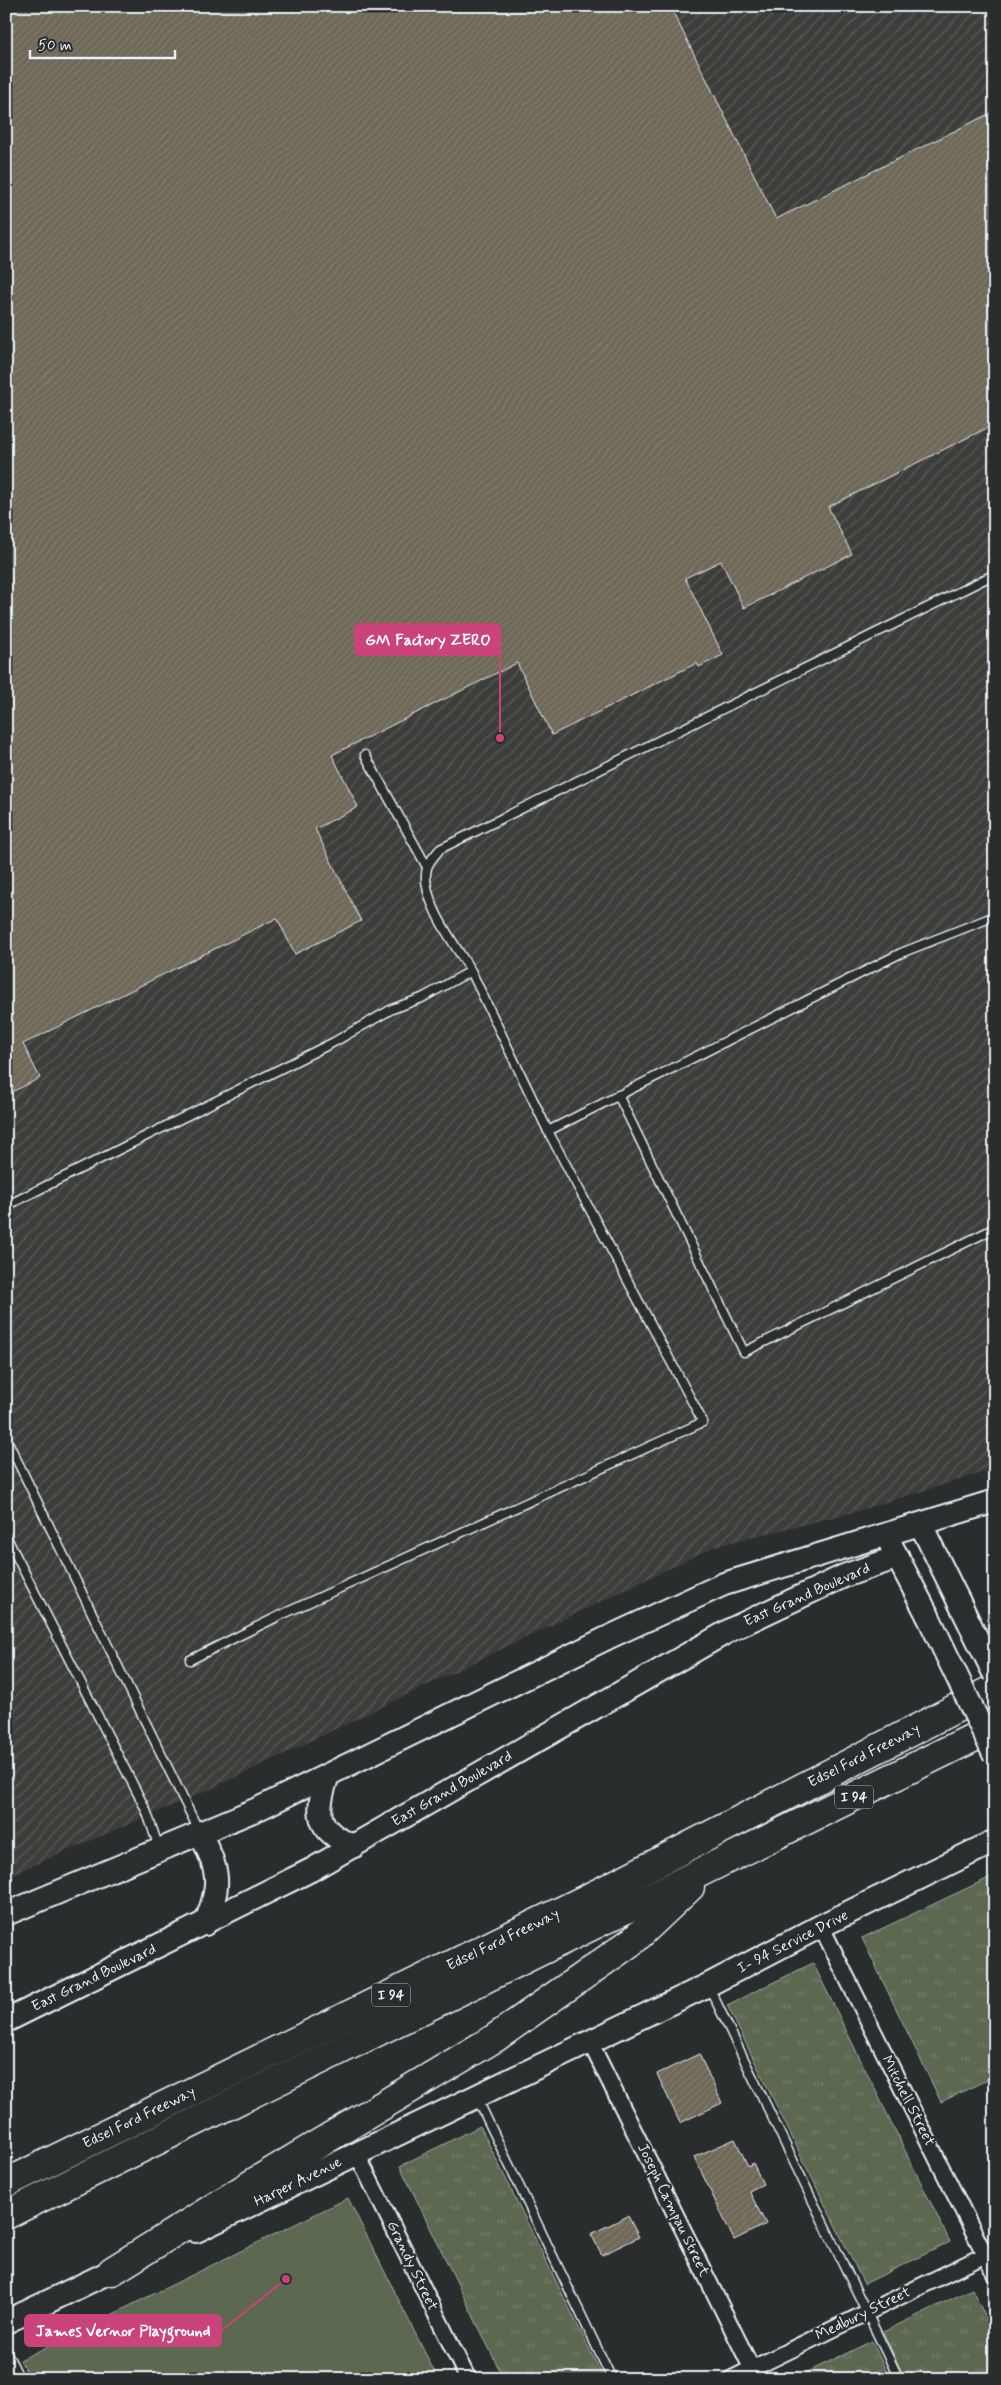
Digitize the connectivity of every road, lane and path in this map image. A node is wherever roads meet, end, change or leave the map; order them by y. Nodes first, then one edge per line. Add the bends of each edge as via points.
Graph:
1 (995, 574) edge
2 (365, 755) dead end
3 (427, 867) junction
4 (995, 916) edge
5 (471, 971) junction
6 (618, 1094) junction
7 (548, 1131) junction
8 (6, 1206) edge
9 (995, 1228) edge
10 (6, 1438) edge
11 (995, 1501) edge
12 (921, 1525) junction
13 (885, 1535) junction
14 (6, 1536) edge
15 (898, 1557) junction
16 (190, 1660) dead end
17 (995, 1669) edge
18 (995, 1675) edge
19 (995, 1688) edge
20 (920, 1727) junction
21 (995, 1727) edge
22 (995, 1756) edge
23 (328, 1775) junction
24 (200, 1833) junction
25 (995, 1841) edge
26 (354, 1846) junction
27 (159, 1850) junction
28 (713, 1866) junction
29 (6, 1914) edge
30 (205, 1924) junction
31 (821, 1926) junction
32 (708, 1985) junction
33 (6, 2021) edge
34 (590, 2042) junction
35 (477, 2096) junction
36 (357, 2154) junction
37 (6, 2184) edge
38 (6, 2215) edge
39 (990, 2252) edge
40 (112, 2271) junction
41 (995, 2275) edge
42 (867, 2312) junction
43 (6, 2322) edge
44 (6, 2351) edge
45 (754, 2374) edge
46 (20, 2379) edge
47 (468, 2379) edge
48 (612, 2379) edge
49 (731, 2379) edge
50 (899, 2379) edge

1 - 3 lane via 440,849
2 - 3 lane
3 - 5 lane via 428,895
4 - 6 lane via 901,953
5 - 7 lane
5 - 8 lane
6 - 7 lane
6 - 9 lane via 744,1352
7 - 16 lane via 703,1422 282,1614
10 - 24 lane
11 - 12 main road
12 - 13 main road, East Grand Boulevard
12 - 18 main road, bridge
13 - 15 main road
13 - 23 main road, East Grand Boulevard via 756,1573 700,1594
14 - 27 lane via 146,1810
15 - 22 main road, bridge
15 - 26 main road, East Grand Boulevard via 837,1580 732,1629
17 - 20 highway
19 - 20 highway, Edsel Ford Freeway / I 94
20 - 37 highway, Edsel Ford Freeway / I 94 via 604,1890
21 - 28 highway, Edsel Ford Freeway / I 94
23 - 24 main road, East Grand Boulevard
23 - 26 main road via 320,1807 324,1827 339,1840
24 - 27 main road, East Grand Boulevard
24 - 30 main road via 217,1874 214,1902
25 - 31 main road, I- 94 Service Drive
26 - 30 main road, East Grand Boulevard
27 - 29 main road, East Grand Boulevard
28 - 38 highway, Edsel Ford Freeway / I 94
28 - 40 highway via 634,1940 495,2038
30 - 33 main road, East Grand Boulevard
31 - 32 main road, I- 94 Service Drive
31 - 39 street, Mitchell Street
32 - 34 main road, I- 94 Service Drive
32 - 42 lane
34 - 35 main road, Harper Avenue
34 - 45 street, Joseph Campau Street
35 - 36 main road, Harper Avenue
35 - 48 lane
36 - 40 main road, Harper Avenue
36 - 47 street, Grandy Street
39 - 41 street, Mitchell Street
39 - 42 street, Medbury Street
40 - 43 main road, Harper Avenue
42 - 45 street, Medbury Street
42 - 50 lane
44 - 46 lane
45 - 49 street, Medbury Street

